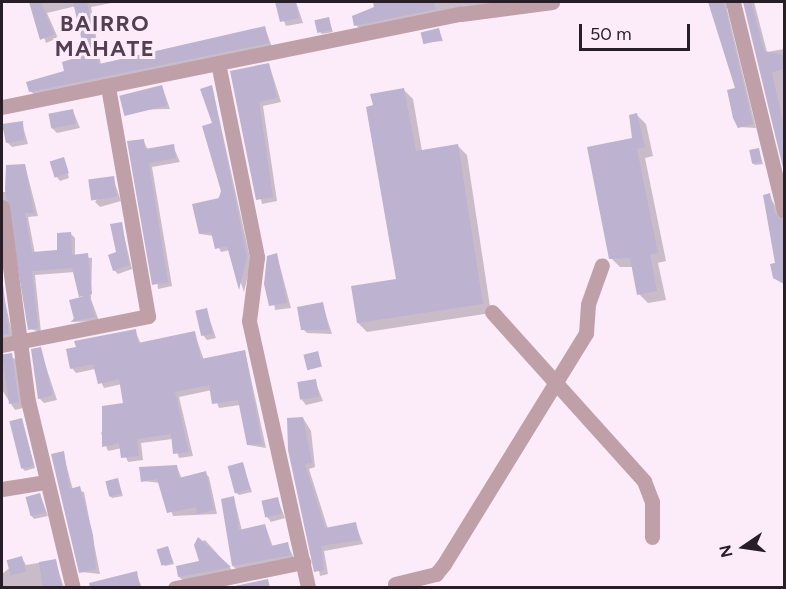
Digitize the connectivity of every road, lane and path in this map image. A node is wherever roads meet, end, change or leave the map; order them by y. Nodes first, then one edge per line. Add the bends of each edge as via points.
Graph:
1 (552, 2) edge
2 (733, 2) edge
3 (218, 63) junction
4 (108, 86) junction
5 (2, 107) edge
6 (2, 207) edge
7 (784, 211) edge
8 (602, 265) dead end
9 (492, 312) dead end
10 (9, 344) edge
11 (557, 385) junction
12 (46, 482) junction
13 (2, 489) edge
14 (652, 537) dead end
15 (303, 562) junction
16 (395, 584) dead end
17 (73, 588) edge
18 (175, 588) edge
19 (308, 588) edge

1 - 3 street
2 - 7 street
3 - 4 street
3 - 15 street via 257,257 249,321
4 - 5 street
4 - 10 street via 148,316
6 - 10 street
8 - 11 street via 588,304 586,333
9 - 11 street
10 - 12 street
11 - 14 street via 644,481 652,502
11 - 16 street via 436,574
12 - 13 street
12 - 17 street
15 - 18 street
15 - 19 street

